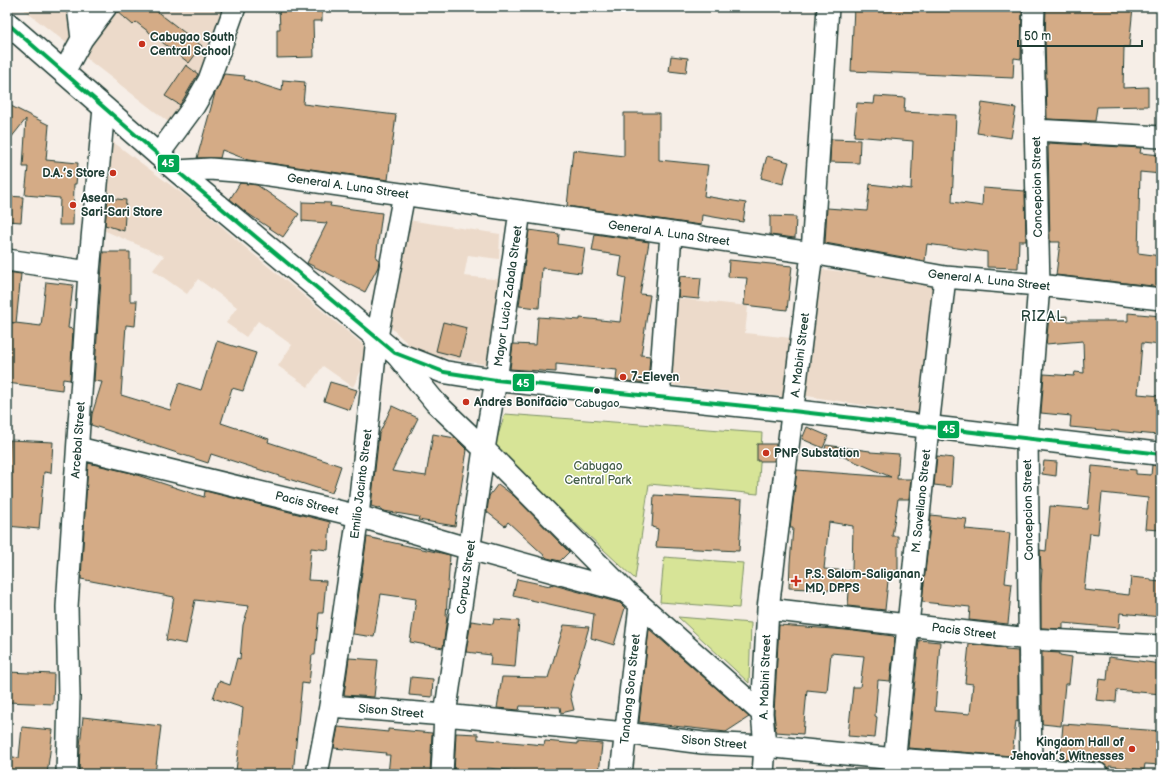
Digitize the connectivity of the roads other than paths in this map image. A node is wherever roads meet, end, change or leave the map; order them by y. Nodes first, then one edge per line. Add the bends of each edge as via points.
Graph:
1 (78, 7) edge
2 (106, 7) edge
3 (235, 7) edge
4 (828, 7) edge
5 (1034, 7) edge
6 (9, 30) edge
7 (82, 39) junction
8 (64, 72) junction
9 (104, 108) junction
10 (1036, 130) junction
11 (1161, 137) edge
12 (158, 155) junction
13 (177, 171) junction
14 (404, 194) junction
15 (520, 211) junction
16 (672, 234) junction
17 (812, 253) junction
18 (7, 260) edge
19 (89, 272) junction
20 (946, 277) junction
21 (1039, 285) junction
22 (1161, 299) edge
23 (377, 337) junction
24 (395, 353) junction
25 (496, 380) junction
26 (659, 398) junction
27 (793, 411) junction
28 (928, 427) junction
29 (1027, 437) junction
30 (78, 448) junction
31 (484, 449) junction
32 (1161, 454) edge
33 (358, 516) junction
34 (470, 549) junction
35 (633, 598) junction
36 (768, 609) junction
37 (909, 624) junction
38 (1030, 639) junction
39 (1161, 646) edge
40 (330, 706) junction
41 (762, 713) junction
42 (445, 715) junction
43 (625, 733) junction
44 (764, 746) junction
45 (894, 767) edge
46 (1031, 772) edge
47 (67, 774) edge
48 (317, 774) edge
49 (442, 774) edge
50 (621, 774) edge
51 (763, 774) edge
52 (1098, 774) edge

1 - 7 street
2 - 7 street
3 - 12 street via 209,80 194,106
4 - 17 street, A. Mabini Street
5 - 10 street, Concepcion Street
6 - 8 highway
7 - 8 street
8 - 9 highway
9 - 12 highway
9 - 19 street, Arcebal Street
10 - 11 street
10 - 21 street, Concepcion Street
12 - 13 highway
13 - 14 street, General A. Luna Street via 210,169 248,172
13 - 23 highway
14 - 15 street, General A. Luna Street
14 - 23 street, Emilio Jacinto Street
15 - 16 street, General A. Luna Street
15 - 25 street, Mayor Lucio Zabala Street
16 - 17 street, General A. Luna Street
16 - 26 street
17 - 20 street, General A. Luna Street
17 - 27 street, A. Mabini Street
18 - 19 street
19 - 30 street, Arcebal Street
20 - 21 street, General A. Luna Street
20 - 28 street, M. Savellano Street
21 - 22 street, General A. Luna Street
21 - 29 street, Concepcion Street
23 - 24 highway
23 - 33 street, Emilio Jacinto Street
24 - 25 highway via 444,372
24 - 31 street via 435,402
25 - 26 highway
25 - 31 street, Corpuz Street
26 - 27 highway
27 - 28 highway
27 - 36 street, A. Mabini Street
28 - 29 highway
28 - 37 street, M. Savellano Street
29 - 32 highway
29 - 38 street, Concepcion Street
30 - 33 street, Pacis Street
30 - 47 street, Arcebal Street via 67,607
31 - 34 street, Corpuz Street
31 - 35 street
33 - 34 street, Pacis Street
33 - 40 street, Emilio Jacinto Street
34 - 35 street, Pacis Street
34 - 42 street, Corpuz Street
35 - 41 street
35 - 43 street, Tandang Sora Street
36 - 37 street, Pacis Street
36 - 41 street, A. Mabini Street
37 - 38 street, Pacis Street
37 - 45 street, M. Savellano Street
38 - 39 street, Pacis Street
38 - 46 street, Concepcion Street
40 - 42 street, Sison Street
40 - 48 street, Emilio Jacinto Street
41 - 44 street, A. Mabini Street
42 - 43 street, Sison Street
42 - 49 street, Corpuz Street
43 - 44 street, Sison Street via 703,743
43 - 50 street, Tandang Sora Street
44 - 45 street, Sison Street
44 - 51 street, A. Mabini Street
45 - 46 street, Sison Street
46 - 52 street, Sison Street

